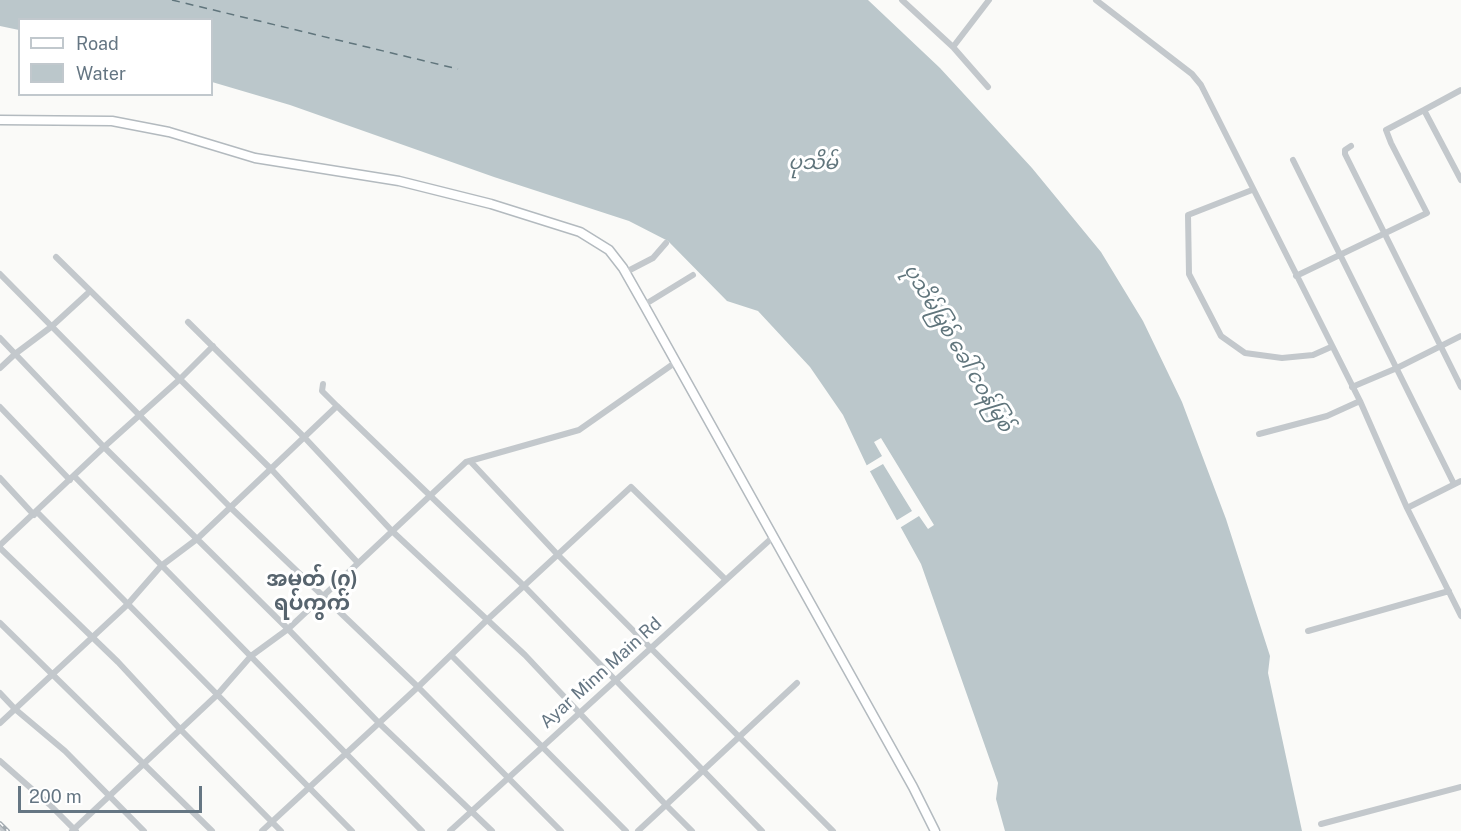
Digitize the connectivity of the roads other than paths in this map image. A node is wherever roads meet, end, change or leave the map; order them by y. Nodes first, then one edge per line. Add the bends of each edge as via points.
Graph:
1 (902, 0) edge
2 (989, 0) edge
3 (1096, 0) edge
4 (953, 47) junction
5 (988, 87) dead end
6 (1461, 90) edge
7 (1424, 110) junction
8 (0, 120) edge
9 (1351, 146) dead end
10 (1293, 160) dead end
11 (1461, 180) edge
12 (1252, 190) junction
13 (1384, 233) junction
14 (666, 243) dead end
15 (1340, 254) junction
16 (56, 257) dead end
17 (626, 272) junction
18 (0, 274) edge
19 (693, 275) dead end
20 (1296, 276) junction
21 (87, 294) dead end
22 (644, 305) junction
23 (188, 322) dead end
24 (51, 327) junction
25 (1461, 336) edge
26 (0, 338) edge
27 (213, 346) junction
28 (1440, 346) junction
29 (1331, 347) junction
30 (15, 354) junction
31 (676, 362) junction
32 (0, 368) edge
33 (1396, 368) junction
34 (180, 379) junction
35 (323, 384) dead end
36 (1352, 387) junction
37 (1461, 387) edge
38 (1360, 401) junction
39 (337, 406) junction
40 (0, 407) edge
41 (141, 415) junction
42 (1259, 434) dead end
43 (305, 438) junction
44 (105, 447) junction
45 (470, 461) junction
46 (272, 470) junction
47 (0, 478) edge
48 (72, 478) junction
49 (1458, 483) edge
50 (431, 495) junction
51 (231, 508) junction
52 (1407, 508) junction
53 (35, 513) junction
54 (392, 531) junction
55 (772, 537) junction
56 (197, 539) junction
57 (0, 547) edge
58 (557, 554) junction
59 (358, 563) junction
60 (161, 566) junction
61 (726, 580) junction
62 (524, 586) junction
63 (1449, 591) junction
64 (323, 596) junction
65 (127, 604) junction
66 (1461, 616) edge
67 (488, 620) junction
68 (0, 623) edge
69 (288, 629) junction
70 (1308, 631) dead end
71 (92, 637) junction
72 (651, 648) junction
73 (451, 655) junction
74 (251, 656) junction
75 (52, 674) junction
76 (616, 680) junction
77 (797, 683) dead end
78 (418, 687) junction
79 (0, 693) edge
80 (217, 695) junction
81 (15, 709) junction
82 (580, 712) junction
83 (0, 723) edge
84 (379, 723) junction
85 (180, 729) junction
86 (739, 736) junction
87 (543, 746) junction
88 (346, 754) junction
89 (0, 761) edge
90 (143, 764) junction
91 (702, 770) junction
92 (508, 777) junction
93 (1461, 787) edge
94 (308, 788) junction
95 (110, 796) junction
96 (666, 805) junction
97 (472, 811) junction
98 (272, 822) junction
99 (1322, 824) dead end
100 (0, 826) edge
101 (74, 830) edge
102 (5, 831) edge
103 (144, 831) edge
104 (212, 831) edge
105 (262, 831) edge
106 (281, 831) edge
107 (352, 831) edge
108 (422, 831) edge
109 (450, 831) edge
110 (492, 831) edge
111 (561, 831) edge
112 (626, 831) edge
113 (638, 831) edge
114 (692, 831) edge
115 (762, 831) edge
116 (833, 831) edge
117 (935, 831) edge

1 - 4 street
2 - 4 street
3 - 12 street via 1201,85
4 - 5 street
6 - 7 street
7 - 11 street
7 - 13 street via 1386,130 1427,213
8 - 17 street via 112,121 170,132 255,158 399,181 580,232 609,250
9 - 13 street via 1345,154
10 - 15 street
12 - 20 street
12 - 29 street via 1188,215 1189,274 1221,336 1245,353 1282,358 1313,355
13 - 15 street
13 - 28 street
14 - 17 street via 653,258
15 - 20 street
15 - 33 street
16 - 34 street
17 - 22 street
18 - 24 street
19 - 22 street
20 - 29 street
21 - 24 street
22 - 31 street
23 - 27 street
24 - 30 street
24 - 41 street
25 - 28 street
26 - 30 street
27 - 34 street
27 - 43 street
28 - 33 street
28 - 37 street
29 - 36 street
30 - 32 street
30 - 44 street
31 - 45 street via 579,430
31 - 55 street
33 - 36 street
33 - 49 street
34 - 41 street
34 - 46 street
35 - 39 street via 322,391
36 - 38 street
38 - 42 street via 1327,416
38 - 52 street
39 - 43 street
39 - 50 street
40 - 48 street
41 - 44 street
41 - 51 street
43 - 46 street
43 - 54 street
44 - 48 street
44 - 56 street
45 - 50 street
45 - 58 street
46 - 51 street
46 - 59 street
47 - 53 street
48 - 53 street
48 - 60 street
49 - 52 street
50 - 54 street
50 - 62 street
51 - 56 street
51 - 64 street
52 - 63 street
53 - 57 street
53 - 65 street
54 - 59 street
54 - 67 street
55 - 61 street, Ayar Minn Main Rd
55 - 117 street
56 - 60 street
56 - 69 street
57 - 71 street
58 - 61 street via 631,487
58 - 62 street
58 - 72 street
59 - 64 street
60 - 65 street
60 - 74 street
61 - 72 street, Ayar Minn Main Rd
62 - 67 street
62 - 76 street
63 - 66 street
63 - 70 street
64 - 69 street
64 - 78 street
65 - 71 street
65 - 80 street
67 - 73 street
67 - 82 street
68 - 75 street
69 - 74 street
69 - 84 street
71 - 75 street
71 - 85 street
72 - 76 street, Ayar Minn Main Rd
72 - 86 street
73 - 78 street
73 - 87 street
74 - 80 street
74 - 88 street
75 - 81 street
75 - 90 street
76 - 82 street, Ayar Minn Main Rd
76 - 91 street
77 - 86 street
78 - 84 street
78 - 92 street
79 - 81 street
80 - 85 street
80 - 94 street
81 - 83 street
81 - 95 street
82 - 87 street, Ayar Minn Main Rd
82 - 96 street
84 - 88 street
84 - 97 street
85 - 90 street
85 - 98 street
86 - 91 street
86 - 116 street
87 - 92 street, Ayar Minn Main Rd
87 - 112 street
88 - 94 street
88 - 108 street
89 - 101 street
90 - 95 street
90 - 104 street
91 - 96 street
91 - 115 street
92 - 97 street, Ayar Minn Main Rd
92 - 111 street
93 - 99 street
94 - 98 street
94 - 107 street
95 - 101 street
95 - 103 street
96 - 113 street
96 - 114 street
97 - 109 street, Ayar Minn Main Rd
97 - 110 street
98 - 105 street
98 - 106 street
100 - 102 street

